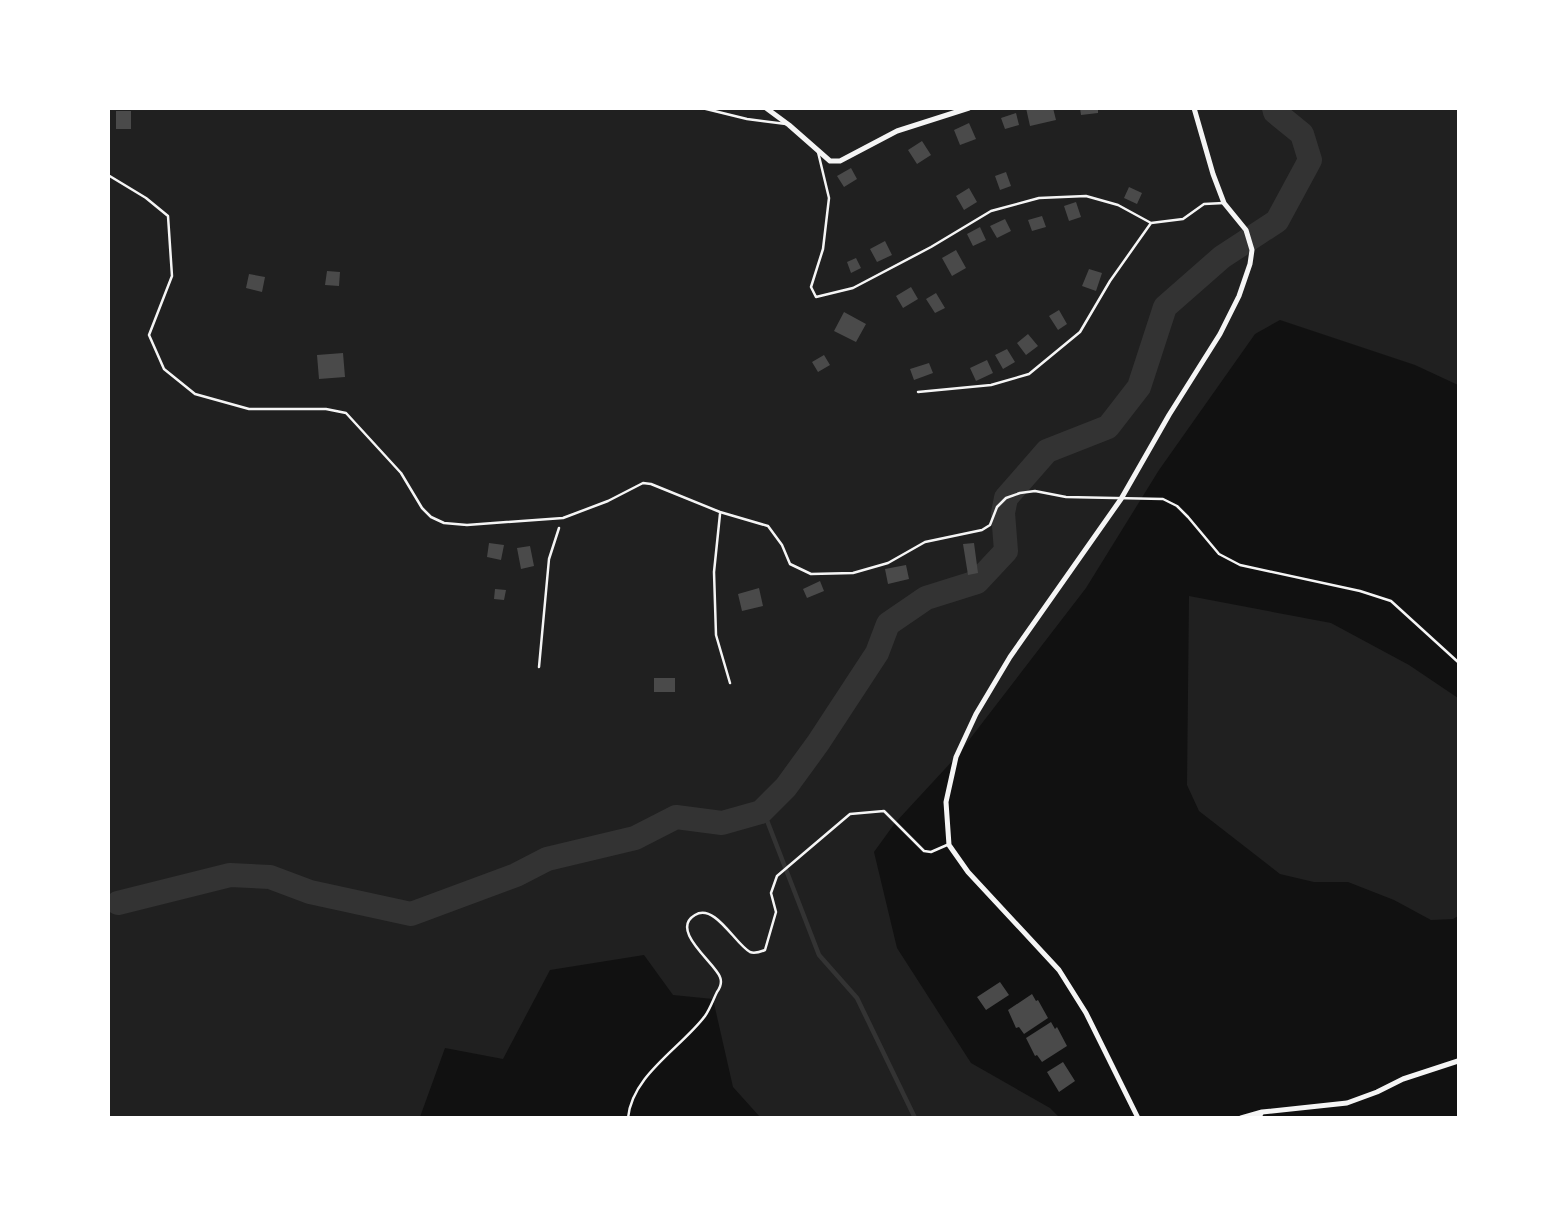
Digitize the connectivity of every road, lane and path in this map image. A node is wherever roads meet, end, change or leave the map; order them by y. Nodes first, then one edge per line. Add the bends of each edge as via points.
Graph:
1 (702, 108) edge
2 (766, 108) edge
3 (969, 108) edge
4 (1194, 108) edge
5 (789, 125) junction
6 (817, 149) junction
7 (108, 175) edge
8 (1224, 203) junction
9 (1152, 223) junction
10 (918, 392) dead end
11 (1121, 499) junction
12 (720, 512) junction
13 (563, 518) junction
14 (1458, 662) edge
15 (539, 667) dead end
16 (730, 683) dead end
17 (949, 845) junction
18 (1458, 1061) edge
19 (1260, 1115) edge
20 (628, 1118) edge
21 (1138, 1118) edge
22 (1241, 1118) edge

1 - 5 lane
2 - 5 street
3 - 6 street via 897,131 840,161 830,161
4 - 8 street
5 - 6 street
6 - 9 lane via 829,198 823,249 811,287 816,296 853,288 991,211 1038,198 1086,195
7 - 13 lane via 168,216 173,276 149,335 164,369 195,394 249,409 346,413 401,473 430,517 444,523
8 - 9 lane via 1204,204 1183,219
8 - 11 street via 1246,230 1252,250 1239,296
9 - 10 lane via 1080,332 1028,374 991,385
11 - 12 lane via 1020,493 1006,498 982,530 925,542 888,563 832,574 800,570 790,564 768,526
11 - 14 lane via 1163,499 1177,506 1219,555 1240,565 1391,601
11 - 17 street via 1010,657 976,714 957,757 946,802
12 - 13 lane via 643,483
12 - 16 lane via 714,572 716,635
13 - 15 path via 549,559
17 - 20 lane via 924,851 884,811 850,814 777,876 771,893 776,912 765,950 749,951 707,913 691,918 687,927 691,939 720,976 720,986 706,1015 644,1080
17 - 21 street via 968,872 1059,970 1086,1013
18 - 19 street via 1347,1103
19 - 22 street

